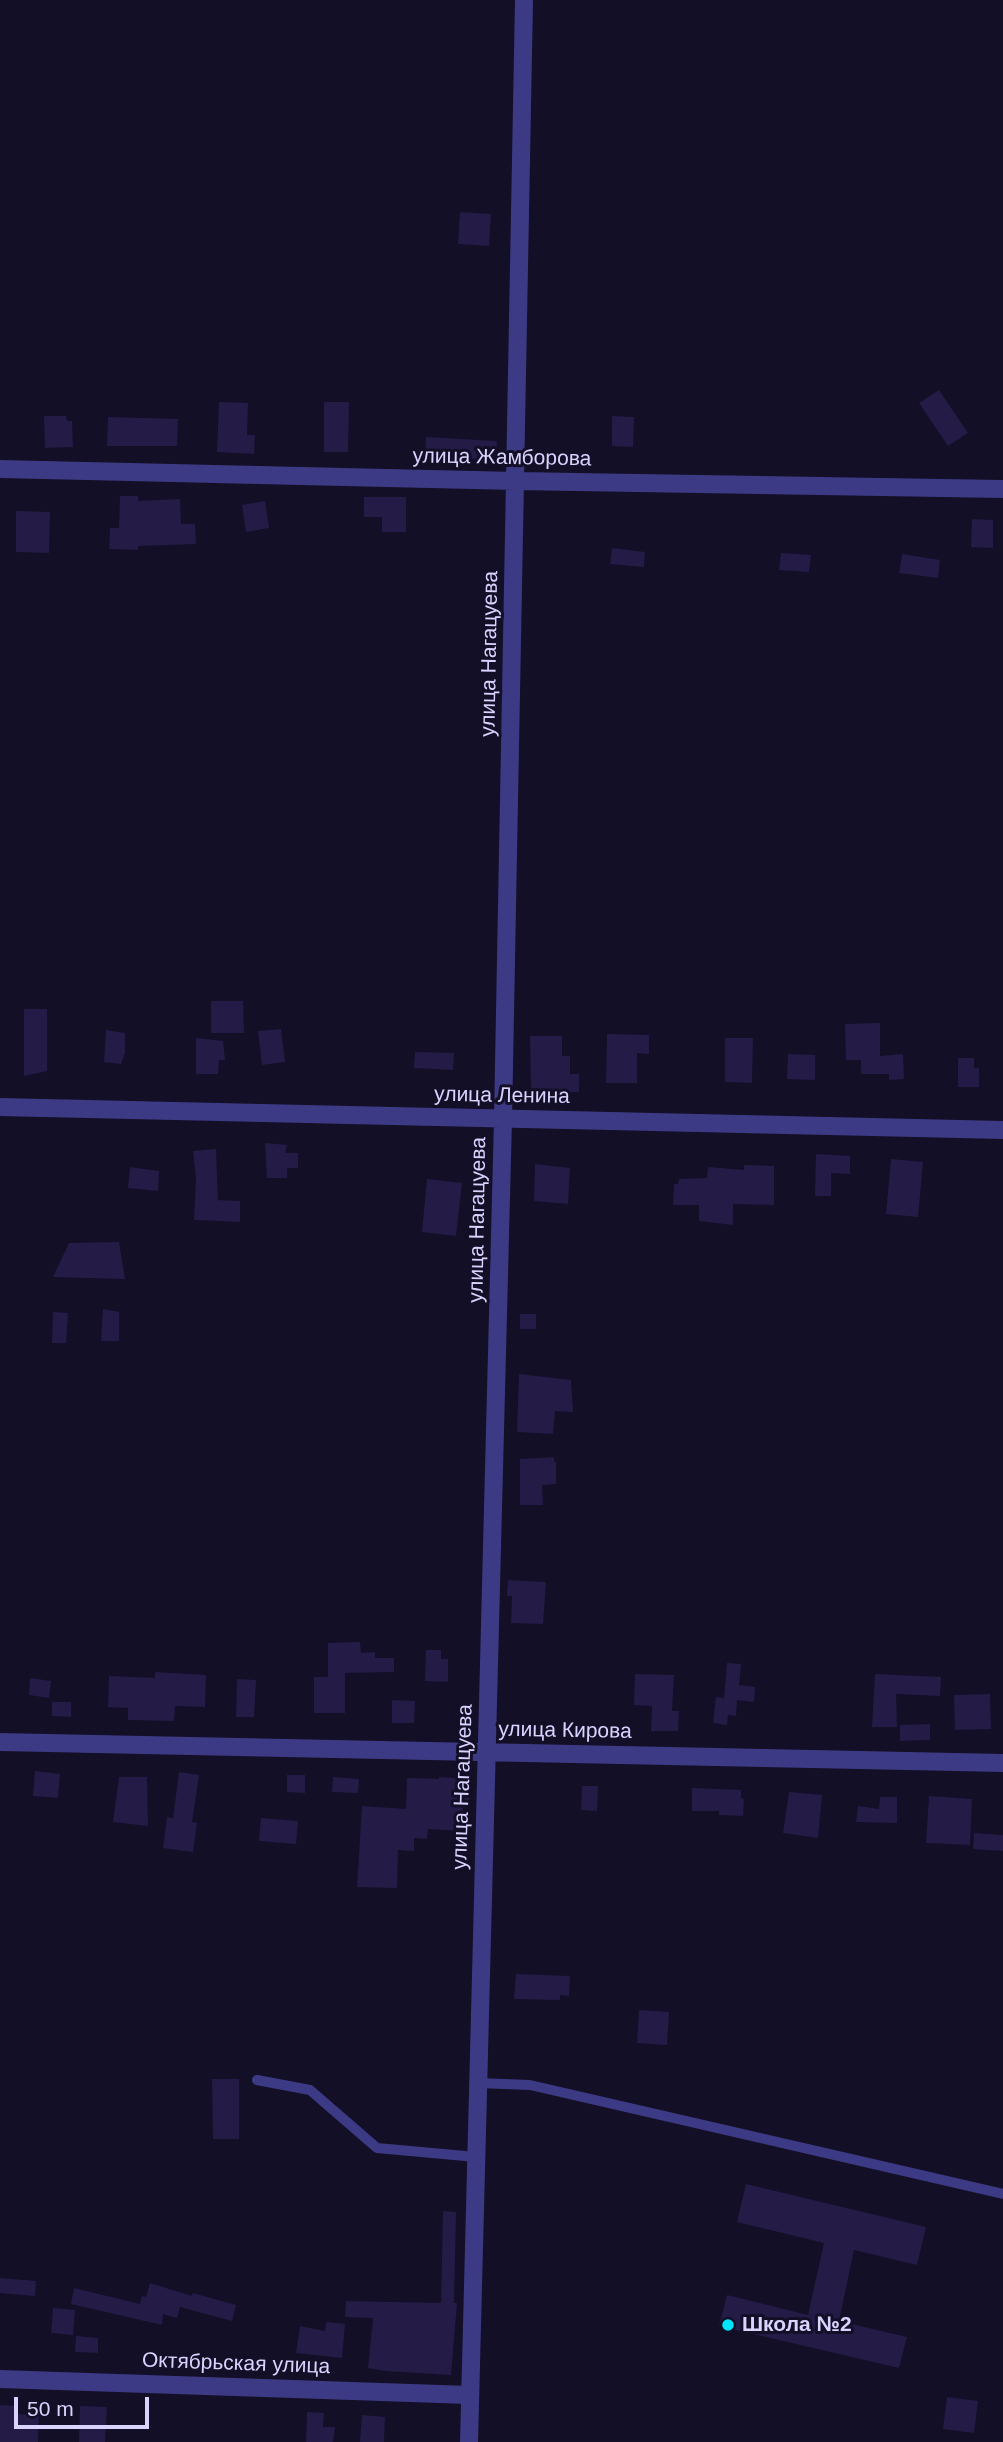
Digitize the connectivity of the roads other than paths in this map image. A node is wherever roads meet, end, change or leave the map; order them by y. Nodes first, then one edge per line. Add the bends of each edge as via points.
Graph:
1 (524, 0) edge
2 (0, 469) edge
3 (516, 481) junction
4 (1003, 489) edge
5 (0, 1107) edge
6 (503, 1119) junction
7 (1003, 1130) edge
8 (0, 1742) edge
9 (487, 1752) junction
10 (1003, 1763) edge
11 (257, 2080) dead end
12 (478, 2083) junction
13 (476, 2157) junction
14 (1003, 2194) edge
15 (0, 2379) edge
16 (469, 2395) junction
17 (469, 2442) edge

1 - 3 street, улица Нагацуева
2 - 3 street, улица Жамборова
3 - 4 street, улица Жамборова
3 - 6 street, улица Нагацуева
5 - 6 street, улица Ленина
6 - 7 street, улица Ленина
6 - 9 street, улица Нагацуева
8 - 9 street, улица Кирова
9 - 10 street, улица Кирова
9 - 12 street, улица Нагацуева
11 - 13 lane via 310,2090 377,2148
12 - 13 street, улица Нагацуева
12 - 14 lane via 530,2085
13 - 16 street, улица Нагацуева
15 - 16 street, Октябрьская улица
16 - 17 street, улица Нагацуева

